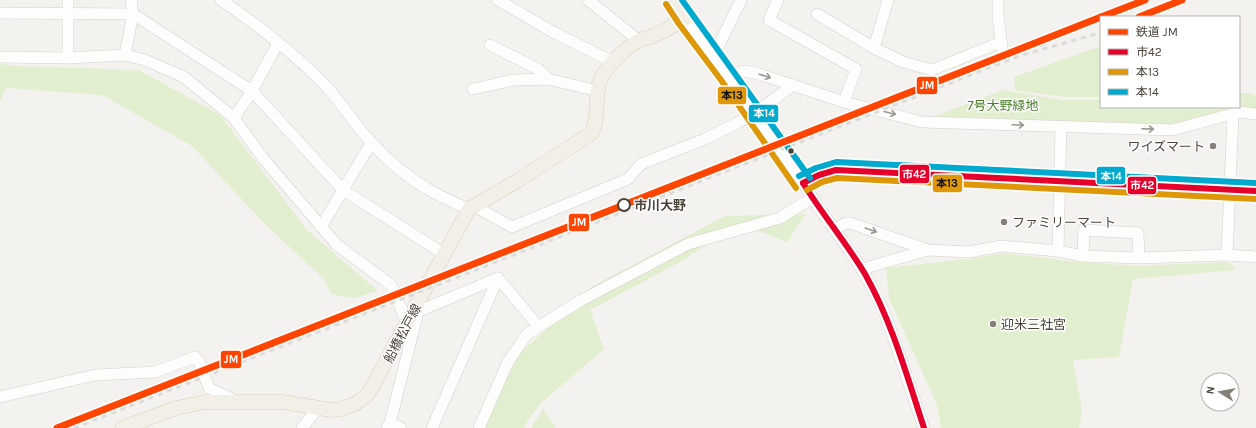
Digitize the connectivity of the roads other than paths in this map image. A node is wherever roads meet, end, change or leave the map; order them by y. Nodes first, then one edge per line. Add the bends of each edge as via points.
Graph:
1 (68, 0) edge
2 (131, 0) edge
3 (220, 0) edge
4 (498, 0) edge
5 (588, 0) edge
6 (673, 0) edge
7 (741, 0) edge
8 (778, 0) edge
9 (888, 0) edge
10 (998, 0) edge
11 (0, 13) edge
12 (68, 14) junction
13 (133, 14) junction
14 (817, 14) dead end
15 (685, 19) junction
16 (638, 40) junction
17 (278, 43) junction
18 (490, 45) dead end
19 (874, 48) junction
20 (125, 55) junction
21 (713, 56) junction
22 (0, 57) edge
23 (68, 58) junction
24 (613, 62) junction
25 (727, 75) junction
26 (548, 79) junction
27 (793, 85) junction
28 (473, 89) dead end
29 (252, 91) junction
30 (598, 91) junction
31 (844, 102) junction
32 (754, 114) junction
33 (1256, 114) edge
34 (1234, 115) junction
35 (234, 118) junction
36 (1061, 126) junction
37 (371, 143) junction
38 (1059, 181) junction
39 (803, 183) junction
40 (343, 190) junction
41 (1229, 190) junction
42 (1256, 191) edge
43 (812, 198) junction
44 (472, 208) junction
45 (321, 228) junction
46 (835, 229) junction
47 (928, 250) junction
48 (1058, 251) junction
49 (444, 254) junction
50 (1226, 255) junction
51 (1083, 256) junction
52 (1256, 256) edge
53 (1139, 258) junction
54 (862, 270) junction
55 (498, 278) junction
56 (412, 316) junction
57 (538, 326) junction
58 (0, 397) edge
59 (237, 401) junction
60 (318, 408) junction
61 (389, 426) edge
62 (122, 428) edge
63 (302, 428) edge
64 (401, 428) edge
65 (432, 428) edge
66 (479, 428) edge
67 (924, 428) edge

1 - 12 street
2 - 13 street
3 - 17 street
4 - 24 street via 553,32
5 - 16 street
6 - 15 main road
7 - 21 street
8 - 31 street via 769,20 856,69
9 - 19 street
10 - 19 street via 1001,45 932,70 903,62
11 - 12 street
12 - 13 street
12 - 23 street
13 - 20 street
13 - 29 street
14 - 19 street
15 - 16 main road via 656,35
15 - 21 street
16 - 24 main road
17 - 29 street
17 - 37 street via 319,79
18 - 26 street via 538,69
20 - 23 street
20 - 35 street via 184,77
21 - 25 street
22 - 23 street
24 - 30 main road via 603,76
25 -> 27 street via 745,71
25 - 32 street
26 - 28 street via 514,80
26 - 30 street
27 - 31 street
27 - 32 street
29 - 35 street
29 - 40 street
30 - 44 main road via 598,111 592,132
31 -> 36 street via 922,122
32 - 39 street
32 - 44 street via 705,139 641,164 628,180 512,227
33 - 34 street via 1240,112
36 -> 34 street via 1172,130
34 - 41 street
35 - 45 street via 262,157
36 - 38 street
37 - 40 street
37 - 44 street via 416,182 434,193
38 - 39 street via 836,170
38 - 41 street
38 - 48 street
39 - 43 street
40 - 45 street
40 - 49 street
41 - 42 street
41 - 50 street
43 - 46 street
43 - 57 street via 780,218 688,244
44 - 49 main road, 船橋松戸線
45 - 56 street via 337,245 391,285 403,312
46 -> 47 street via 850,223
46 - 54 street
47 - 48 street via 969,252 1001,246
47 - 54 street
48 - 51 street
49 - 56 main road, 船橋松戸線
50 - 52 street
50 - 53 street
51 - 53 street
51 - 53 street via 1084,230 1138,233
54 - 67 street via 884,312
55 - 56 street
55 - 57 street
55 - 65 street
56 - 60 main road, 船橋松戸線 via 367,395 355,404 341,409
56 - 61 street
57 - 66 street via 527,334 508,362
58 - 59 street, bridge via 95,375 155,372 195,357 209,388
59 - 60 main road, 船橋松戸線 via 283,402
59 - 62 main road, 船橋松戸線 via 205,402 176,408
60 - 63 street
61 - 64 street

